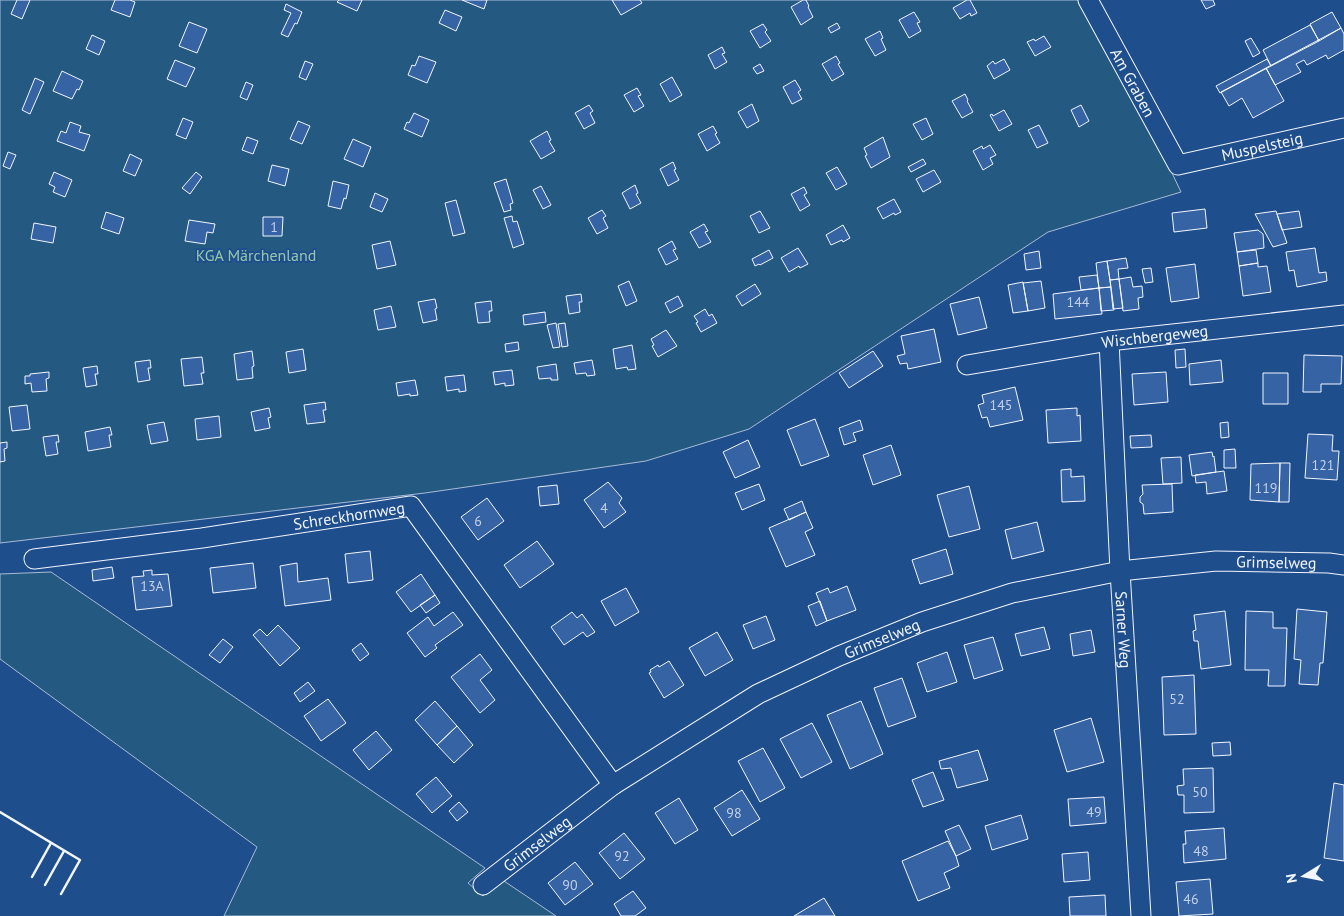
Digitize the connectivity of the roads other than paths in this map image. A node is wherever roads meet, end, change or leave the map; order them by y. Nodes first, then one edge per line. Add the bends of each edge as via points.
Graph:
1 (1088, 0) edge
2 (1344, 128) edge
3 (1178, 165) joint
4 (1344, 315) edge
5 (1109, 341) junction
6 (968, 365) dead end
7 (34, 559) dead end
8 (1344, 564) edge
9 (1120, 572) junction
10 (613, 785) junction
11 (483, 885) dead end
12 (1141, 916) edge

1 - 3 street, Am Graben
2 - 3 street, Muspelsteig
4 - 5 street, Wischbergeweg
5 - 6 street, Wischbergeweg
5 - 9 street, Sarner Weg
7 - 10 street, Schreckhornweg via 202,538 411,506
8 - 9 street, Grimselweg via 1216,561
9 - 10 street, Grimselweg via 1012,593 922,622 839,656 758,694
9 - 12 street, Sarner Weg
10 - 11 street, Grimselweg

